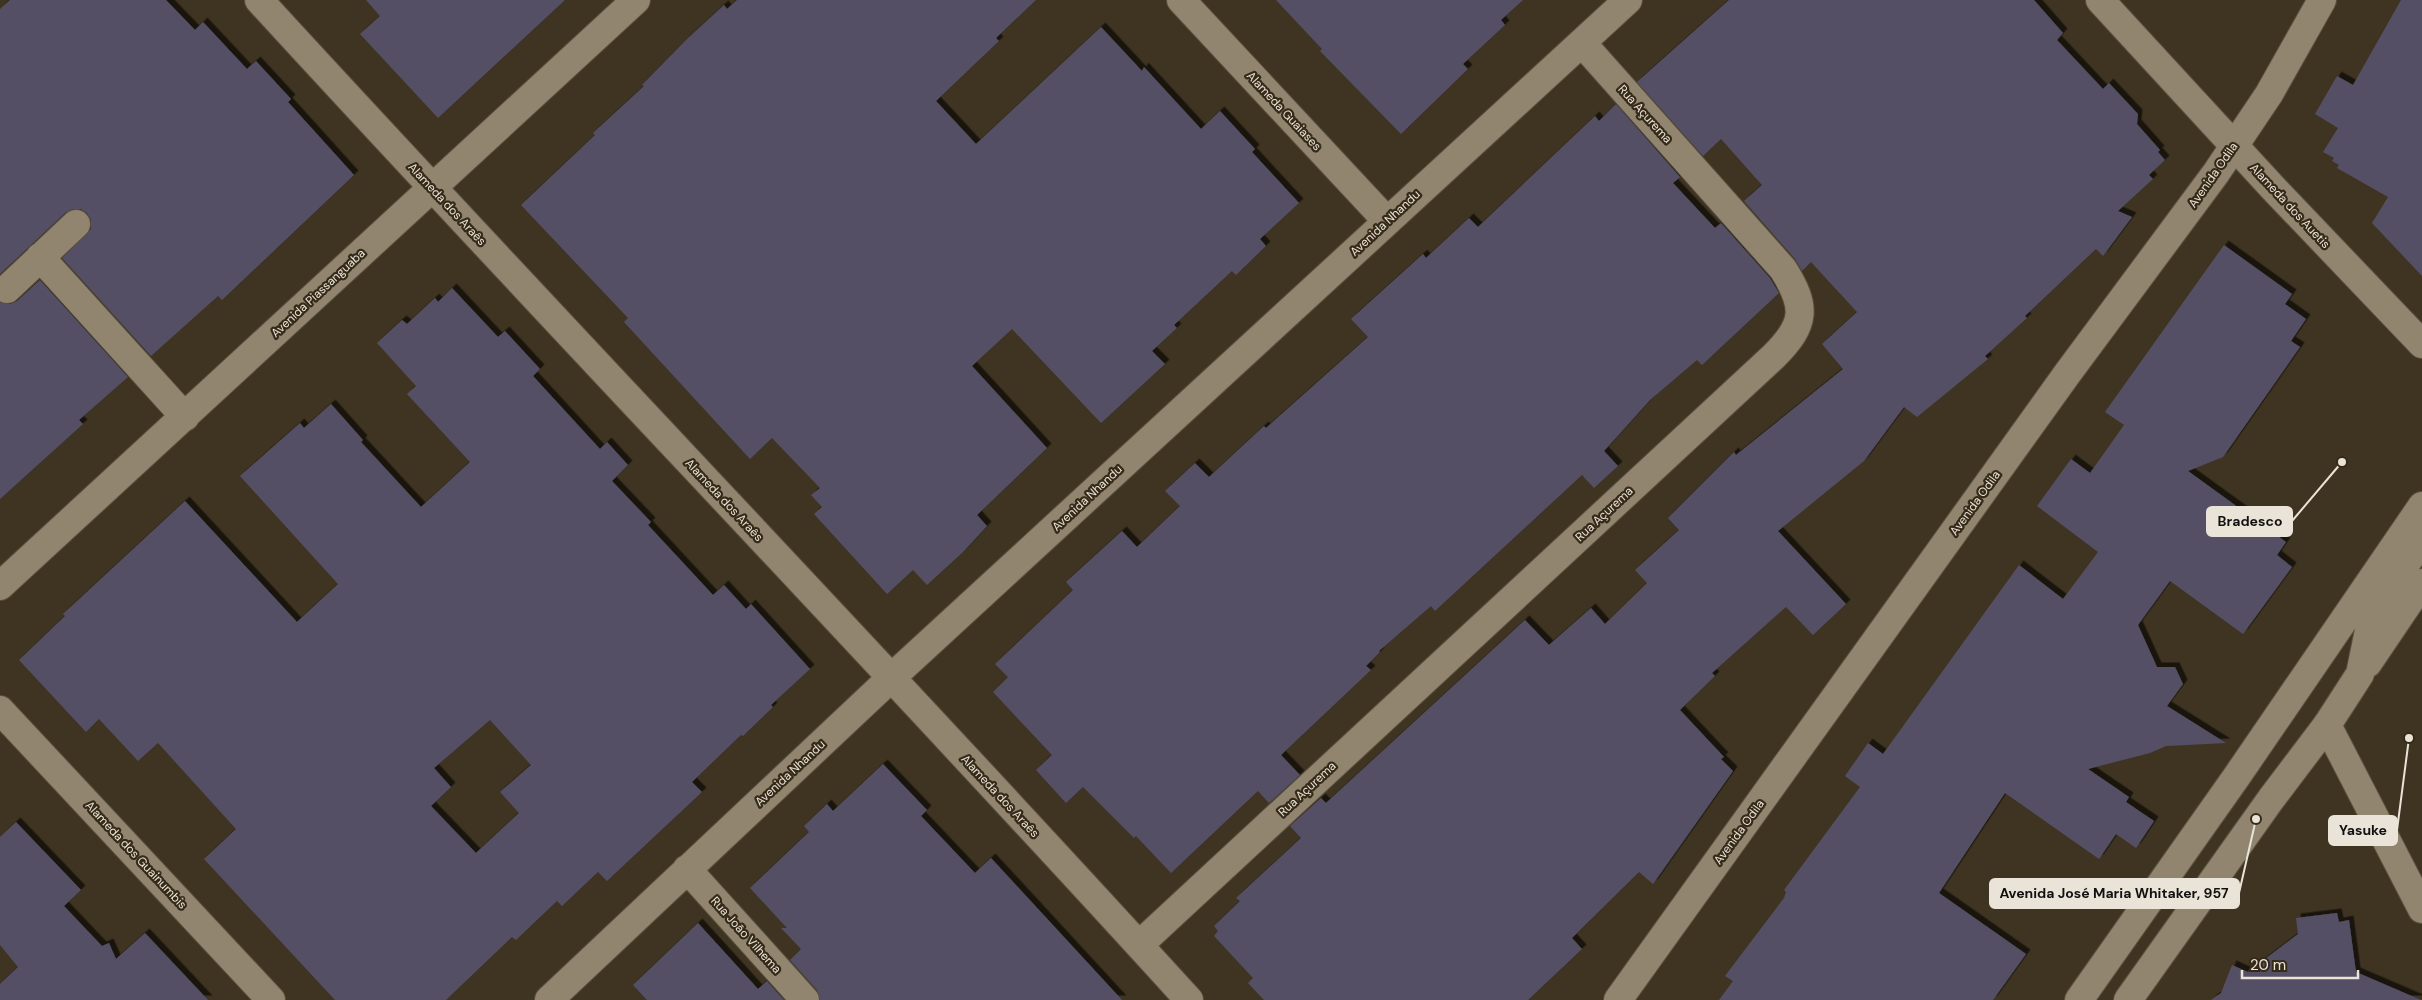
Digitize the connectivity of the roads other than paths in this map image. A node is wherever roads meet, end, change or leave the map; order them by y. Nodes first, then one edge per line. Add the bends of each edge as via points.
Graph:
1 (259, 0) edge
2 (636, 0) edge
3 (1181, 0) edge
4 (1628, 0) edge
5 (2100, 0) edge
6 (2322, 0) edge
7 (1582, 43) junction
8 (2234, 147) junction
9 (431, 188) junction
10 (1387, 221) junction
11 (76, 224) dead end
12 (40, 257) junction
13 (7, 288) dead end
14 (2422, 344) edge
15 (185, 417) junction
16 (2422, 506) edge
17 (2422, 540) edge
18 (2422, 582) edge
19 (0, 586) edge
20 (2360, 674) junction
21 (891, 678) junction
22 (0, 710) edge
23 (2327, 725) junction
24 (687, 869) junction
25 (2422, 909) edge
26 (1138, 945) junction
27 (271, 1000) edge
28 (549, 1000) edge
29 (805, 1000) edge
30 (1189, 1000) edge
31 (1618, 1000) edge
32 (2079, 1000) edge
33 (2128, 1000) edge

1 - 9 street, Alameda dos Araês
2 - 9 street, Avenida Piassanguaba
3 - 10 street, Alameda Guaiases
4 - 7 street, Avenida Nhandu
5 - 8 street, Alameda dos Auetis
6 - 8 street, Avenida Odila via 2269,94
7 - 10 street, Avenida Nhandu
7 - 26 street, Rua Açurema via 1783,269 1801,307 1796,331 1774,356
8 - 14 street, Alameda dos Auetis
8 - 31 street, Avenida Odila
9 - 15 street, Avenida Piassanguaba
9 - 21 street, Alameda dos Araês
10 - 21 street, Avenida Nhandu
11 - 12 street
12 - 13 street
12 - 15 street
15 - 19 street, Avenida Piassanguaba
16 - 32 street
17 - 20 street via 2373,612
18 - 20 street
20 - 23 street
21 - 24 street, Avenida Nhandu
21 - 26 street, Alameda dos Araês
22 - 27 street, Alameda dos Guainumbis
23 - 25 street
23 - 33 street
24 - 28 street, Avenida Nhandu
24 - 29 street, Rua João Vilhema
26 - 30 street, Alameda dos Araês

